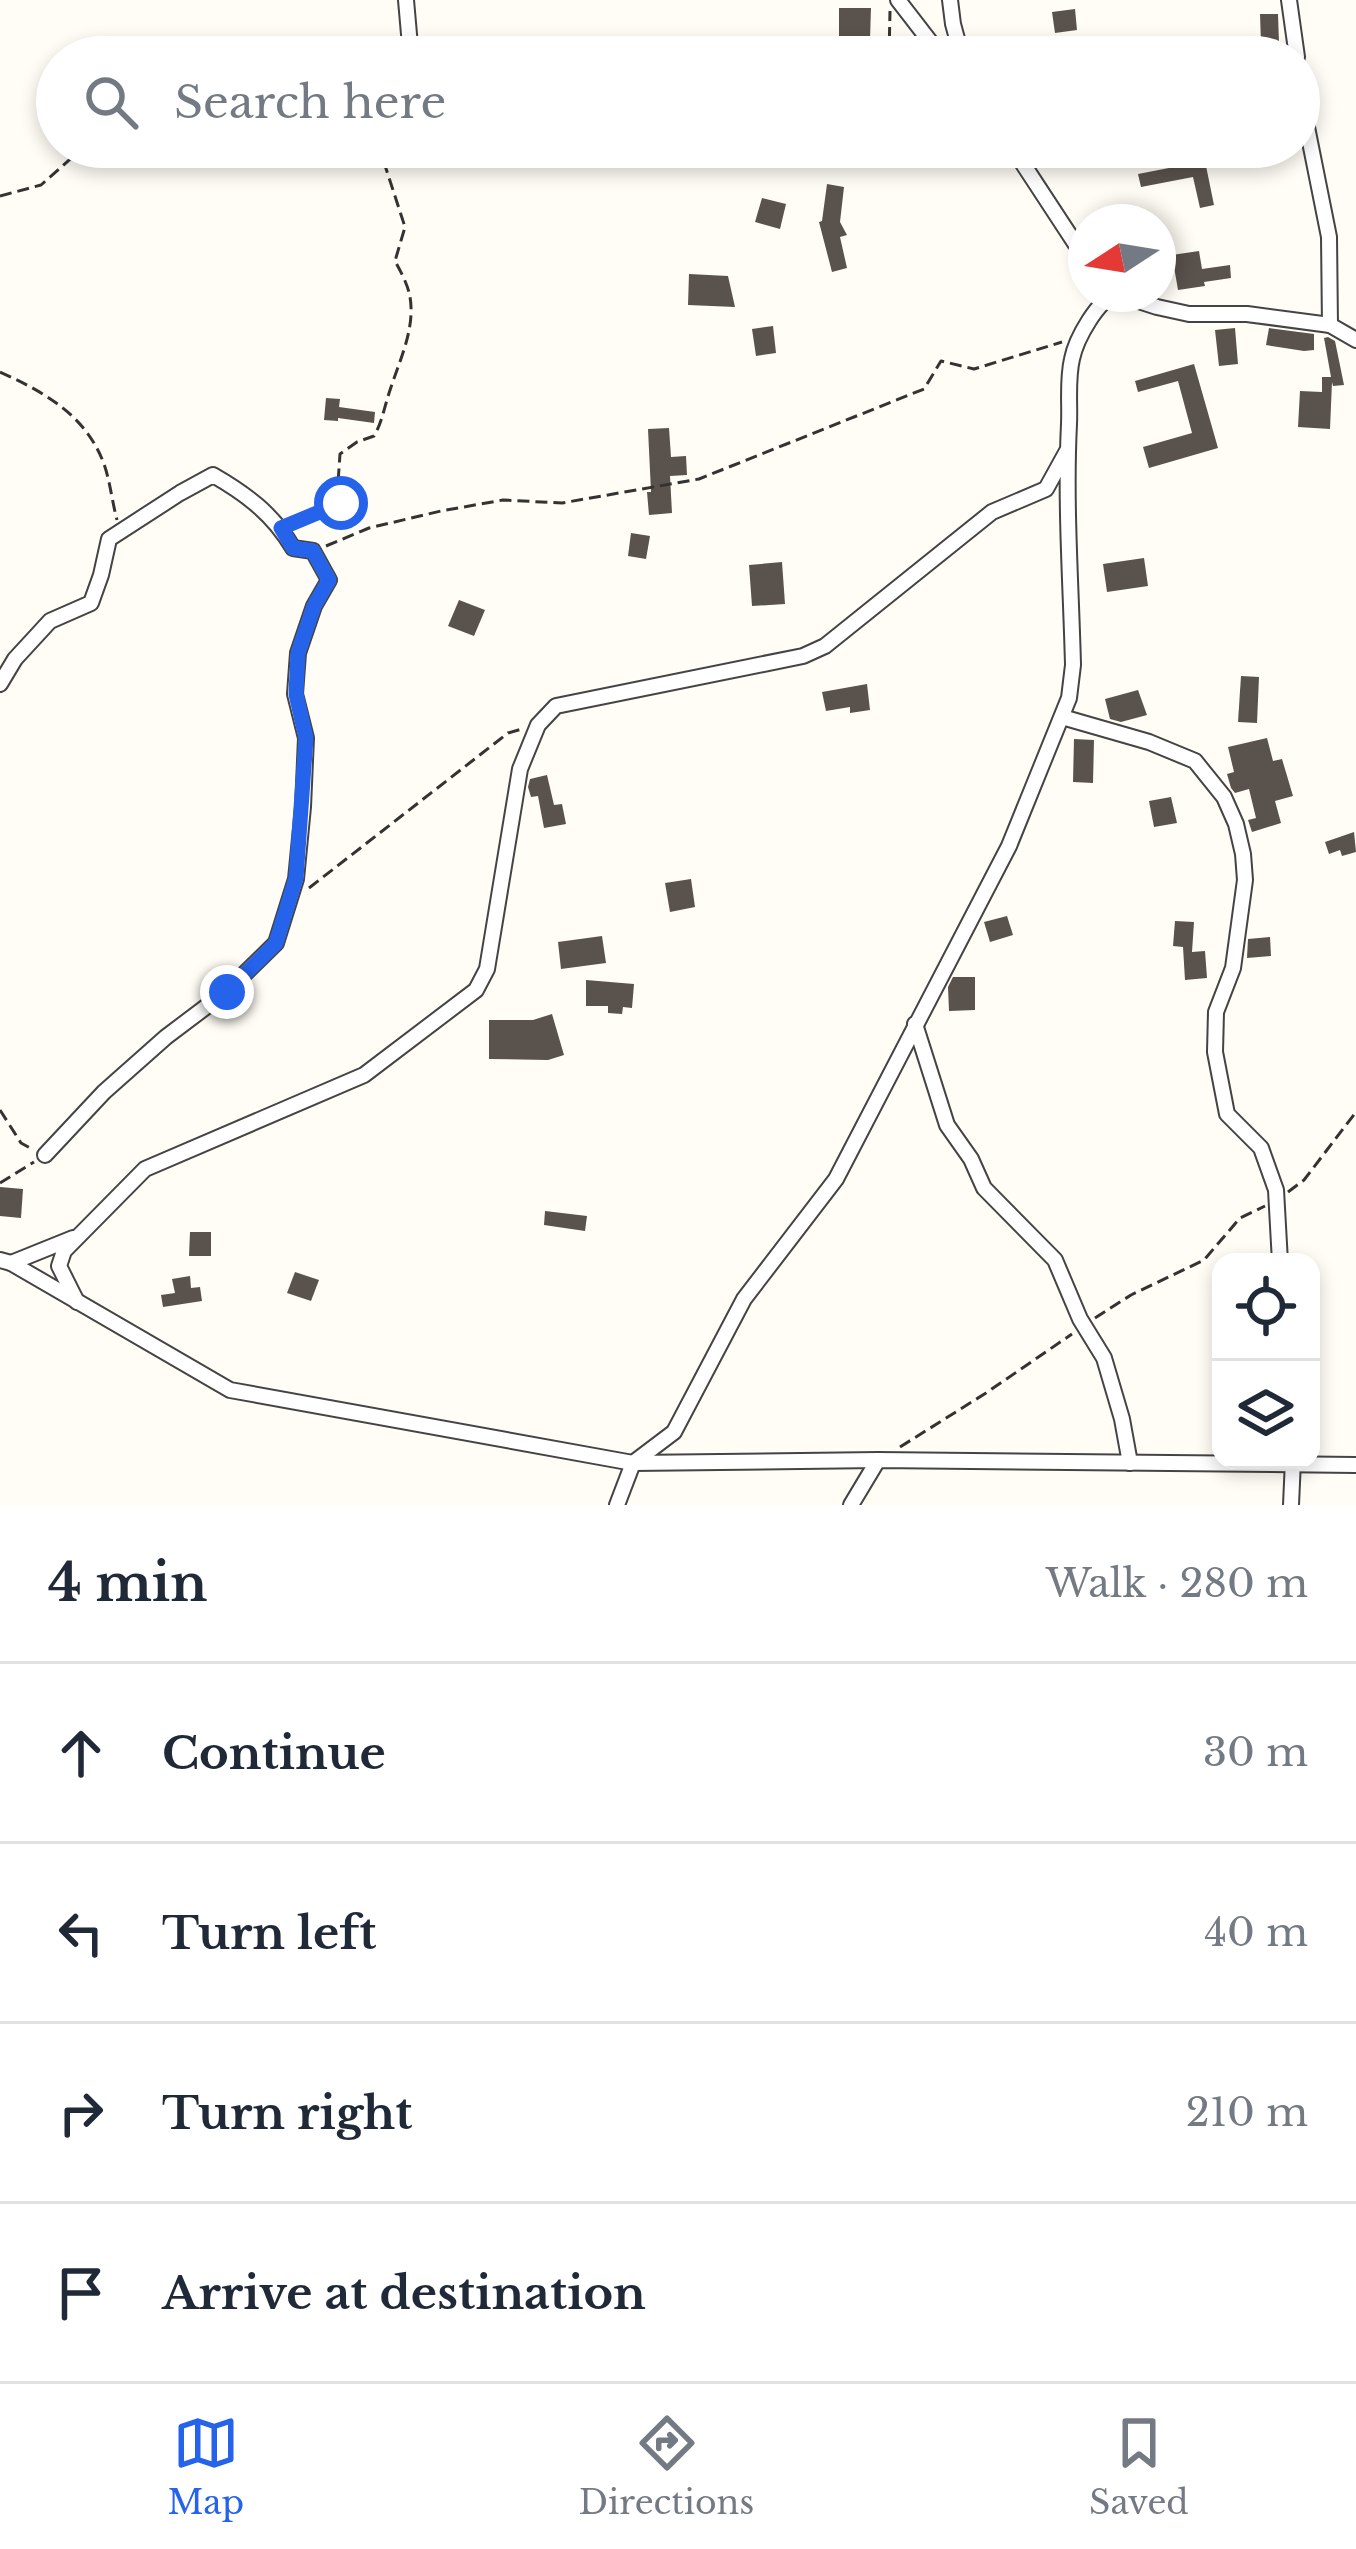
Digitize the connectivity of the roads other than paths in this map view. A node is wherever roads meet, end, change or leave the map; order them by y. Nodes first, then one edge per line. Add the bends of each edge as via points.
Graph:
1 (406, 0) edge
2 (894, 0) edge
3 (950, 0) edge
4 (1289, 0) edge
5 (409, 36) edge
6 (924, 36) edge
7 (956, 36) edge
8 (1294, 36) edge
9 (1026, 168) edge
10 (1315, 168) edge
11 (1068, 233) edge
12 (1176, 310) edge
13 (1097, 312) edge
14 (1330, 326) junction
15 (1356, 340) edge
16 (1067, 451) junction
17 (0, 684) edge
18 (1061, 717) junction
19 (915, 1024) junction
20 (45, 1155) road end
21 (79, 1236) junction
22 (1280, 1253) edge
23 (6, 1261) edge
24 (77, 1302) junction
25 (878, 1460) junction
26 (1212, 1462) edge
27 (634, 1463) junction
28 (1130, 1463) junction
29 (1320, 1463) edge
30 (1356, 1465) edge
31 (1293, 1469) edge
32 (617, 1505) edge
33 (851, 1505) edge
34 (1291, 1505) edge

1 - 5 street
2 - 6 street
3 - 7 street
4 - 8 street
9 - 11 street
10 - 14 street via 1329,237
12 - 14 street
13 - 16 street via 1072,359
14 - 15 street
16 - 18 street via 1073,665
16 - 21 street via 1046,490 992,512 825,646 556,706 538,725 520,769 487,969 476,990 364,1075 145,1169
17 - 20 street via 50,621 91,602 109,539 213,475 247,494 293,548 313,551 329,580 298,653 306,738 296,878 276,943 104,1092
18 - 19 street via 1010,846
18 - 22 street via 1195,761 1236,824 1245,880 1215,1052 1227,1114 1261,1148 1276,1190
19 - 27 street via 836,1179 744,1299 674,1432
19 - 28 street via 947,1125 984,1188 1055,1260 1104,1358
21 - 23 street
21 - 24 street via 59,1266
23 - 24 street
24 - 27 street via 230,1390
25 - 27 street
25 - 28 street
25 - 33 street
26 - 28 street
27 - 32 street
29 - 30 street
31 - 34 street

